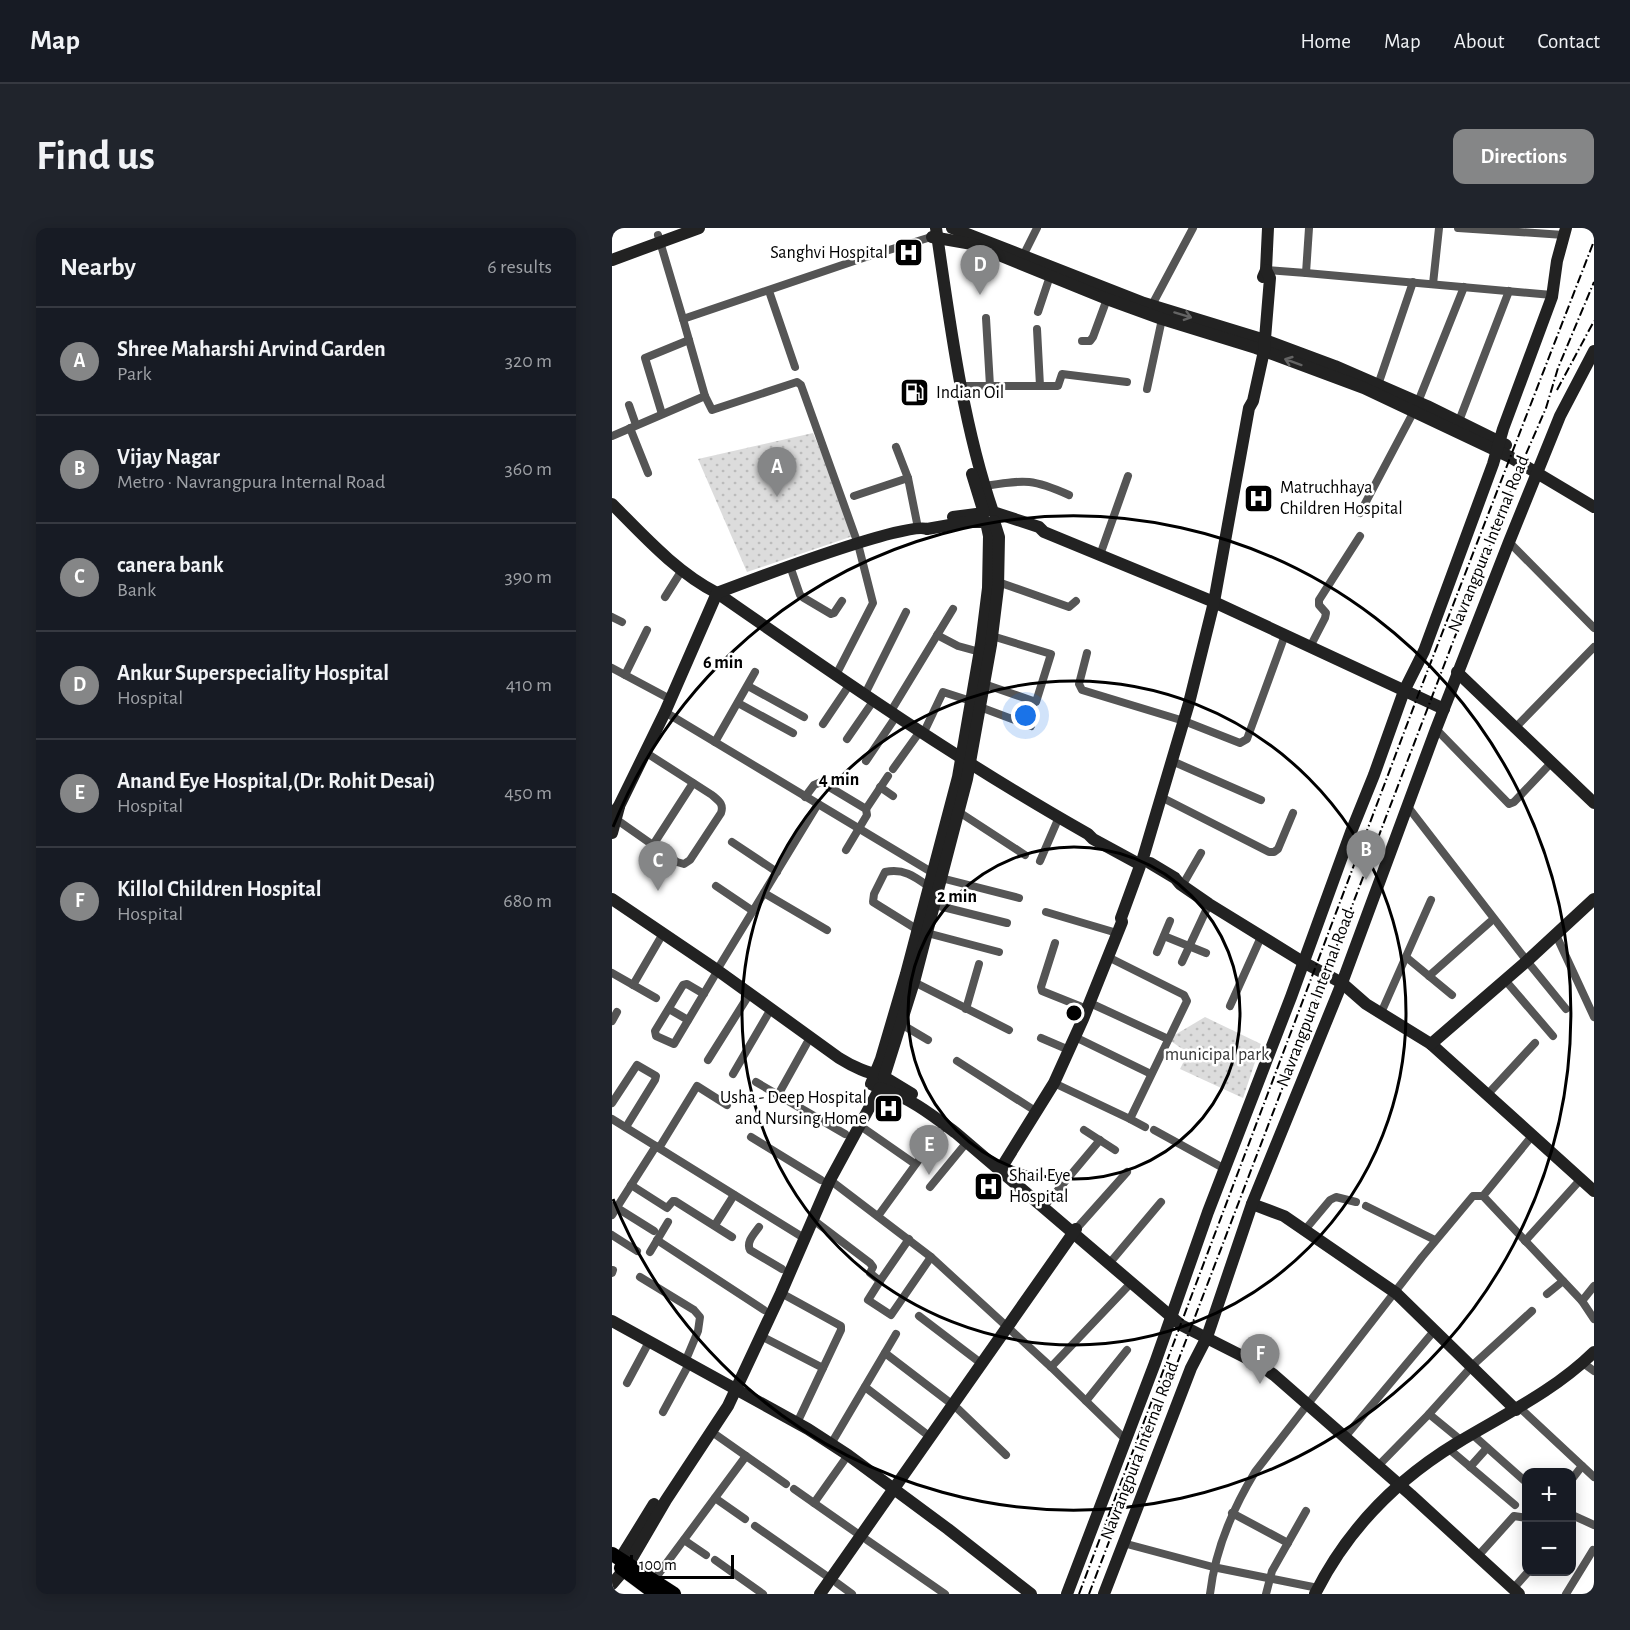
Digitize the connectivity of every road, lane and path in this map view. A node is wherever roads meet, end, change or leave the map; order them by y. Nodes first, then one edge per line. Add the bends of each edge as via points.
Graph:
1 (699, 228) edge
2 (952, 228) edge
3 (1037, 228) edge
4 (1193, 228) edge
5 (1268, 228) edge
6 (1309, 228) edge
7 (1439, 228) edge
8 (1458, 228) edge
9 (1523, 230) edge
10 (1565, 232) edge
11 (933, 233) edge
12 (666, 234) edge
13 (612, 252) edge
14 (1023, 256) junction
15 (612, 260) edge
16 (1266, 270) junction
17 (1306, 273) junction
18 (1050, 276) junction
19 (1413, 282) junction
20 (1433, 284) junction
21 (1464, 287) junction
22 (769, 291) junction
23 (1509, 291) junction
24 (1552, 295) junction
25 (1107, 299) junction
26 (1152, 305) junction
27 (1038, 312) dead end
28 (986, 318) dead end
29 (683, 319) junction
30 (1162, 319) junction
31 (1037, 329) dead end
32 (689, 340) junction
33 (1082, 340) dead end
34 (1261, 344) junction
35 (1594, 351) edge
36 (795, 367) dead end
37 (1127, 382) dead end
38 (1378, 385) junction
39 (961, 386) junction
40 (990, 386) junction
41 (1040, 386) junction
42 (1147, 389) dead end
43 (705, 396) junction
44 (629, 405) dead end
45 (1416, 406) junction
46 (662, 414) junction
47 (1459, 421) junction
48 (633, 427) junction
49 (612, 436) edge
50 (896, 447) dead end
51 (1498, 447) junction
52 (1539, 468) junction
53 (648, 473) dead end
54 (1128, 476) dead end
55 (908, 478) junction
56 (984, 486) junction
57 (1069, 495) dead end
58 (854, 496) dead end
59 (1594, 498) edge
60 (612, 504) edge
61 (1594, 507) edge
62 (1360, 513) dead end
63 (989, 517) junction
64 (920, 528) junction
65 (1360, 536) dead end
66 (1509, 542) junction
67 (858, 544) junction
68 (1100, 555) junction
69 (790, 566) junction
70 (682, 570) junction
71 (998, 582) junction
72 (717, 593) junction
73 (665, 597) dead end
74 (1076, 600) dead end
75 (842, 601) dead end
76 (1214, 602) junction
77 (953, 609) dead end
78 (906, 612) dead end
79 (612, 617) edge
80 (622, 622) dead end
81 (1594, 628) edge
82 (647, 630) dead end
83 (937, 635) junction
84 (1285, 635) junction
85 (992, 636) junction
86 (1310, 647) junction
87 (1594, 647) edge
88 (980, 652) junction
89 (1087, 653) dead end
90 (612, 668) edge
91 (755, 672) dead end
92 (1458, 672) junction
93 (625, 675) junction
94 (836, 675) junction
95 (850, 684) junction
96 (984, 684) junction
97 (747, 686) junction
98 (1404, 691) junction
99 (870, 697) junction
100 (670, 699) junction
101 (738, 703) junction
102 (975, 704) junction
103 (1444, 709) junction
104 (664, 712) junction
105 (894, 713) junction
106 (804, 717) dead end
107 (1184, 721) junction
108 (823, 724) dead end
109 (1031, 726) dead end
110 (1436, 729) junction
111 (1514, 729) junction
112 (922, 731) junction
113 (793, 733) dead end
114 (847, 740) dead end
115 (715, 742) junction
116 (645, 752) junction
117 (966, 759) junction
118 (866, 761) dead end
119 (1172, 761) junction
120 (1551, 763) junction
121 (693, 783) junction
122 (880, 788) junction
123 (893, 796) dead end
124 (805, 797) junction
125 (1161, 797) junction
126 (1262, 800) dead end
127 (1594, 803) edge
128 (818, 804) junction
129 (1407, 807) junction
130 (867, 809) junction
131 (959, 812) junction
132 (1293, 813) dead end
133 (615, 814) edge
134 (1059, 817) junction
135 (859, 829) junction
136 (612, 833) edge
137 (732, 842) dead end
138 (653, 845) junction
139 (846, 850) dead end
140 (1201, 853) dead end
141 (1025, 855) dead end
142 (1040, 861) dead end
143 (1144, 863) junction
144 (777, 872) junction
145 (937, 876) junction
146 (1181, 885) junction
147 (716, 886) dead end
148 (928, 886) junction
149 (764, 893) junction
150 (1019, 898) dead end
151 (612, 899) edge
152 (1594, 899) edge
153 (1431, 900) dead end
154 (1209, 904) junction
155 (612, 905) edge
156 (935, 905) junction
157 (753, 911) junction
158 (1046, 912) dead end
159 (1170, 921) dead end
160 (1490, 922) dead end
161 (1006, 923) dead end
162 (1119, 927) junction
163 (827, 930) dead end
164 (923, 931) junction
165 (1556, 935) junction
166 (1164, 936) junction
167 (661, 937) junction
168 (1261, 937) junction
169 (1055, 944) dead end
170 (1190, 946) junction
171 (999, 952) dead end
172 (1157, 952) dead end
173 (1206, 953) dead end
174 (1107, 957) junction
175 (1406, 957) junction
176 (1527, 961) junction
177 (1182, 962) dead end
178 (1303, 962) junction
179 (979, 963) dead end
180 (612, 973) edge
181 (716, 973) junction
182 (1429, 976) junction
183 (1505, 980) junction
184 (914, 982) junction
185 (1342, 983) junction
186 (633, 985) junction
187 (704, 994) junction
188 (1452, 995) dead end
189 (656, 998) dead end
190 (747, 998) junction
191 (1088, 1006) junction
192 (1230, 1006) dead end
193 (669, 1009) junction
194 (966, 1009) junction
195 (1566, 1009) dead end
196 (1381, 1013) junction
197 (768, 1014) junction
198 (1594, 1017) edge
199 (688, 1020) junction
200 (901, 1024) junction
201 (1009, 1030) dead end
202 (1553, 1036) dead end
203 (1075, 1037) junction
204 (1041, 1038) dead end
205 (1168, 1039) junction
206 (928, 1040) dead end
207 (807, 1043) junction
208 (1535, 1043) dead end
209 (1431, 1044) junction
210 (1069, 1050) junction
211 (708, 1060) dead end
212 (957, 1061) dead end
213 (733, 1074) dead end
214 (1151, 1074) junction
215 (877, 1081) junction
216 (756, 1082) dead end
217 (1054, 1083) junction
218 (778, 1095) junction
219 (1487, 1095) junction
220 (612, 1103) edge
221 (727, 1106) dead end
222 (1037, 1112) junction
223 (612, 1119) edge
224 (1130, 1119) junction
225 (945, 1124) junction
226 (859, 1125) junction
227 (626, 1127) junction
228 (1084, 1130) dead end
229 (845, 1134) junction
230 (751, 1136) dead end
231 (1532, 1136) junction
232 (1100, 1140) junction
233 (967, 1142) junction
234 (658, 1147) junction
235 (1115, 1150) dead end
236 (915, 1164) junction
237 (1002, 1168) junction
238 (1225, 1169) junction
239 (1127, 1172) dead end
240 (1581, 1179) junction
241 (826, 1180) junction
242 (631, 1185) junction
243 (930, 1186) dead end
244 (1594, 1191) edge
245 (734, 1195) junction
246 (1483, 1196) junction
247 (1161, 1202) dead end
248 (1356, 1202) dead end
249 (1047, 1203) junction
250 (1252, 1204) junction
251 (1366, 1206) dead end
252 (614, 1209) edge
253 (878, 1216) junction
254 (812, 1219) junction
255 (669, 1222) dead end
256 (715, 1225) junction
257 (759, 1227) dead end
258 (1304, 1231) junction
259 (1078, 1233) junction
260 (612, 1235) edge
261 (656, 1235) junction
262 (801, 1236) junction
263 (732, 1237) dead end
264 (909, 1239) junction
265 (1436, 1240) junction
266 (1525, 1241) junction
267 (637, 1251) dead end
268 (650, 1252) dead end
269 (930, 1257) junction
270 (1113, 1259) junction
271 (782, 1269) junction
272 (640, 1277) dead end
273 (880, 1281) junction
274 (1563, 1281) junction
275 (1131, 1283) junction
276 (1594, 1286) edge
277 (781, 1293) junction
278 (1396, 1293) junction
279 (1547, 1294) dead end
280 (1582, 1301) junction
281 (764, 1310) junction
282 (1532, 1311) dead end
283 (919, 1316) dead end
284 (1174, 1317) junction
285 (1594, 1319) edge
286 (612, 1321) edge
287 (1010, 1330) junction
288 (1434, 1331) junction
289 (896, 1334) dead end
290 (761, 1336) junction
291 (1207, 1337) junction
292 (649, 1342) junction
293 (1127, 1350) dead end
294 (885, 1353) junction
295 (1594, 1353) edge
296 (687, 1363) junction
297 (1583, 1363) junction
298 (982, 1364) junction
299 (1051, 1367) junction
300 (1471, 1367) junction
301 (823, 1368) junction
302 (1594, 1371) edge
303 (627, 1383) dead end
304 (732, 1387) junction
305 (865, 1387) junction
306 (1086, 1401) junction
307 (1307, 1404) junction
308 (956, 1407) junction
309 (1518, 1409) junction
310 (663, 1412) dead end
311 (1429, 1414) junction
312 (797, 1423) junction
313 (712, 1432) junction
314 (929, 1436) junction
315 (1345, 1437) junction
316 (1467, 1438) junction
317 (1126, 1440) junction
318 (831, 1444) junction
319 (1487, 1448) junction
320 (1449, 1449) junction
321 (848, 1455) junction
322 (1006, 1455) dead end
323 (746, 1456) junction
324 (1378, 1466) junction
325 (1582, 1466) junction
326 (1470, 1467) junction
327 (1576, 1474) edge
328 (1594, 1477) edge
329 (1522, 1480) edge
330 (786, 1484) dead end
331 (1399, 1484) junction
332 (794, 1490) dead end
333 (896, 1491) junction
334 (715, 1498) junction
335 (814, 1503) junction
336 (1515, 1505) dead end
337 (1306, 1511) dead end
338 (1232, 1514) junction
339 (1522, 1517) edge
340 (1576, 1517) edge
341 (745, 1519) dead end
342 (1594, 1525) edge
343 (756, 1526) dead end
344 (864, 1538) junction
345 (684, 1540) junction
346 (1123, 1543) junction
347 (1288, 1543) junction
348 (1593, 1550) edge
349 (705, 1555) dead end
350 (1478, 1556) junction
351 (715, 1560) dead end
352 (618, 1564) edge
353 (1213, 1567) junction
354 (1525, 1576) edge
355 (1269, 1578) junction
356 (612, 1584) edge
357 (832, 1586) edge
358 (655, 1587) edge
359 (1316, 1591) edge
360 (1516, 1591) edge
361 (674, 1594) edge
362 (763, 1594) edge
363 (820, 1594) edge
364 (852, 1594) edge
365 (945, 1594) edge
366 (1029, 1594) edge
367 (1067, 1594) edge
368 (1104, 1594) edge
369 (1210, 1594) edge
370 (1266, 1594) edge
371 (1566, 1594) edge

1 - 12 street
2 - 14 street
3 - 14 street
4 - 26 street
5 - 16 street
6 - 17 street
7 - 20 street
8 - 9 street
9 - 10 street
10 - 24 street, Navrangpura Internal Road
11 - 18 street via 972,244
11 - 22 street
11 - 39 street
11 - 63 street via 959,413 973,478
12 - 13 street
12 - 15 street
12 - 29 street
14 - 26 street
16 - 17 street
16 - 34 street
17 - 19 street
18 - 25 street
18 - 27 street
19 - 20 street
19 - 38 street
20 - 21 street
21 - 23 street
21 - 45 street
22 - 29 street
22 - 36 street
23 - 24 street
23 - 47 street
24 - 51 street, Navrangpura Internal Road
25 - 30 street
25 - 33 street via 1093,337 1090,341
26 -> 34 street
28 - 40 street
29 - 32 street
30 - 34 street
30 - 42 street
31 - 41 street
32 - 43 street
32 - 46 street via 645,358
34 - 38 street
45 -> 34 street
34 - 76 street
35 - 52 street, Navrangpura Internal Road via 1560,416
37 - 41 street via 1062,374 1059,386
38 - 45 street
39 - 40 street
39 - 56 street
40 - 41 street
43 - 46 street
43 - 67 street via 712,410 800,383
44 - 48 street
45 - 47 street
45 - 51 street
45 - 62 street
46 - 48 street
47 - 51 street
48 - 49 street
48 - 53 street
50 - 55 street
51 - 52 street
51 - 98 street, Navrangpura Internal Road via 1424,651
52 - 59 street
52 - 61 street
52 - 66 street, Navrangpura Internal Road
54 - 68 street
55 - 58 street
55 - 64 street
56 - 57 street via 1026,480
56 - 63 street
60 - 70 street
63 - 64 street
63 - 68 street via 1039,527
63 - 71 street via 999,537
63 - 88 street via 988,588
64 - 67 street
65 - 86 street via 1318,600 1326,613
66 - 81 street
66 - 92 street, Navrangpura Internal Road
67 - 69 street
67 - 94 street via 873,603
68 - 76 street
69 - 72 street
69 - 75 street via 800,595 820,609 834,613
70 - 72 street
70 - 73 street
71 - 74 street via 1070,607
71 - 85 street
72 - 94 street
72 - 100 street
76 - 84 street
76 - 107 street
77 - 83 street
78 - 99 street
79 - 80 street
82 - 93 street
83 - 88 street
83 - 105 street
84 - 86 street
84 - 107 street via 1244,742
85 - 96 street
85 - 96 street via 1051,654 1036,702
86 - 98 street
87 - 111 street
88 - 102 street
89 - 107 street via 1079,684 1082,690
90 - 93 street
91 - 97 street
92 - 103 street, Navrangpura Internal Road
92 - 111 street
93 - 100 street
94 - 95 street
95 - 99 street
95 - 108 street
96 - 102 street
97 - 101 street
97 - 106 street
98 - 103 street
98 - 178 street, Navrangpura Internal Road
99 - 105 street
99 - 114 street
100 - 104 street
101 - 113 street
101 - 115 street
102 - 109 street
102 - 112 street via 944,692
102 - 117 street
103 - 110 street, Navrangpura Internal Road
104 - 115 street
104 - 116 street
105 - 112 street
105 - 118 street
107 - 119 street
110 - 120 street via 1509,804
110 - 129 street, Navrangpura Internal Road
111 - 120 street
112 - 117 street
112 - 122 street
115 - 124 street
116 - 121 street
116 - 133 street
117 - 131 street
117 - 134 street
117 - 145 street via 958,777
119 - 125 street
119 - 126 street
120 - 127 street
121 - 138 street
121 - 138 street via 721,803 721,813 684,864
122 - 123 street
122 - 130 street
124 - 128 street
124 - 130 street via 820,782
125 - 132 street via 1269,852 1278,849
125 - 143 street via 1160,818
128 - 135 street
128 - 144 street
129 - 176 street
129 - 185 street, Navrangpura Internal Road
130 - 135 street
131 - 141 street
131 - 145 street
133 - 136 street
133 - 138 street
134 - 142 street
134 - 143 street via 1093,839
135 - 139 street
135 - 145 street
137 - 144 street
140 - 146 street
143 - 146 street
143 - 162 street
144 - 149 street
145 - 148 street
145 - 150 street
145 - 156 street
146 - 154 street
147 - 157 street
148 - 164 street
148 - 164 street via 896,870 885,872 873,902
149 - 157 street
149 - 163 street
151 - 181 street
152 - 165 street
153 - 175 street
154 - 168 street
154 - 170 street
155 - 167 street
156 - 161 street
156 - 164 street
157 - 181 street
158 - 162 street
159 - 166 street
160 - 182 street
162 - 174 street
164 - 171 street
164 - 184 street
164 - 215 street
165 - 176 street
165 - 198 street
166 - 170 street
166 - 172 street
167 - 181 street
167 - 186 street
168 - 178 street
168 - 192 street
169 - 191 street via 1042,991
170 - 173 street
170 - 177 street
174 - 191 street
174 - 205 street via 1186,997
175 - 182 street
175 - 196 street
176 - 183 street
176 - 195 street
178 - 185 street
178 - 238 street, Navrangpura Internal Road
179 - 194 street
180 - 186 street
181 - 187 street
181 - 190 street
181 - 215 street
182 - 188 street
183 - 202 street
183 - 209 street
184 - 194 street
184 - 200 street
185 - 196 street
185 - 250 street, Navrangpura Internal Road
186 - 189 street
187 - 193 street via 685,984
187 - 199 street
190 - 197 street
190 - 211 street
191 - 203 street
191 - 205 street
193 - 199 street
193 - 199 street via 655,1031 656,1036 674,1044
194 - 201 street
196 - 209 street
197 - 207 street
197 - 213 street
200 - 206 street
200 - 215 street
203 - 210 street
203 - 214 street
204 - 210 street
205 - 214 street
207 - 215 street via 836,1064
207 - 218 street
208 - 219 street
209 - 219 street
210 - 217 street
212 - 222 street
214 - 224 street
215 - 225 street
215 - 226 street
215 - 229 street
215 - 237 street via 924,1100 961,1127
216 - 218 street
217 - 222 street
217 - 224 street
218 - 229 street
219 - 231 street
220 - 227 street via 637,1065 656,1076
221 - 234 street via 697,1086
222 - 237 street
223 - 227 street
224 - 238 street
225 - 233 street
225 - 236 street
226 - 236 street
226 - 241 street
227 - 234 street
228 - 232 street
229 - 241 street
230 - 241 street
231 - 240 street
231 - 246 street
232 - 235 street
232 - 249 street
233 - 237 street
233 - 243 street
234 - 242 street
234 - 245 street
236 - 253 street
237 - 249 street
237 - 259 street
238 - 284 street, Navrangpura Internal Road
239 - 259 street
240 - 244 street
240 - 266 street
241 - 253 street
241 - 254 street
241 - 262 street
242 - 252 street
242 - 256 street via 667,1208 675,1201
245 - 256 street
245 - 262 street
246 - 265 street via 1473,1196
246 - 266 street
247 - 270 street
248 - 258 street via 1336,1197 1330,1200
249 - 259 street
250 - 258 street via 1284,1216
250 - 291 street, Navrangpura Internal Road
251 - 265 street
252 - 261 street
253 - 264 street
254 - 262 street
254 - 273 street via 870,1263 870,1273
255 - 261 street
256 - 263 street
257 - 271 street via 748,1246 750,1250
258 - 278 street
259 - 270 street
259 - 275 street
259 - 287 street
260 - 267 street
261 - 268 street
261 - 281 street
262 - 271 street
262 - 277 street
264 - 269 street
264 - 273 street
265 - 278 street
266 - 274 street
269 - 273 street via 891,1315 868,1300
269 - 287 street
270 - 284 street
271 - 281 street
272 - 296 street via 700,1317
274 - 279 street
274 - 280 street
275 - 284 street
275 - 299 street
276 - 280 street
277 - 290 street
277 - 301 street via 841,1326
278 - 288 street
278 - 307 street
280 - 285 street
281 - 304 street
282 - 300 street
283 - 298 street
284 - 291 street via 1180,1325
284 - 317 street, Navrangpura Internal Road
286 - 292 street
287 - 298 street
287 - 299 street
287 - 308 street
288 - 300 street
288 - 315 street
289 - 294 street
290 - 301 street
290 - 304 street
291 - 307 street via 1260,1365
291 - 346 street, Navrangpura Internal Road via 1191,1368
292 - 296 street
292 - 303 street
293 - 306 street
294 - 305 street
294 - 308 street
295 - 297 street
296 - 304 street
296 - 310 street
297 - 302 street
297 - 309 street
298 - 308 street
299 - 306 street
300 - 309 street
300 - 311 street
301 - 312 street
304 - 312 street
304 - 313 street
304 - 352 street
305 - 314 street
305 - 318 street
306 - 317 street
307 - 315 street
307 - 338 street via 1255,1472
308 - 314 street
308 - 322 street
308 - 333 street
309 - 316 street
309 - 325 street
311 - 316 street
311 - 324 street
312 - 318 street
313 - 323 street
313 - 352 street
314 - 333 street
315 - 324 street
316 - 319 street
316 - 320 street
317 - 367 street, Navrangpura Internal Road
318 - 321 street
319 - 326 street
319 - 329 street
320 - 326 street
320 - 331 street
321 - 333 street
321 - 335 street
323 - 330 street
323 - 334 street
324 - 331 street
325 - 327 street
325 - 328 street
326 - 336 street
331 - 350 street
331 - 359 street via 1341,1550
332 - 335 street
333 - 344 street
333 - 366 street
334 - 341 street
334 - 345 street
335 - 344 street
337 - 347 street
338 - 347 street
338 - 353 street
339 - 350 street via 1514,1516
340 - 342 street
343 - 357 street
344 - 357 street
344 - 365 street
345 - 349 street
345 - 358 street
346 - 353 street
346 - 368 street, Navrangpura Internal Road
347 - 355 street
348 - 371 street
350 - 360 street
351 - 362 street
352 - 356 street
352 - 358 main road
353 - 355 street
353 - 369 street
354 - 360 street
355 - 359 street
355 - 370 street
357 - 363 street
357 - 364 street
358 - 361 main road

